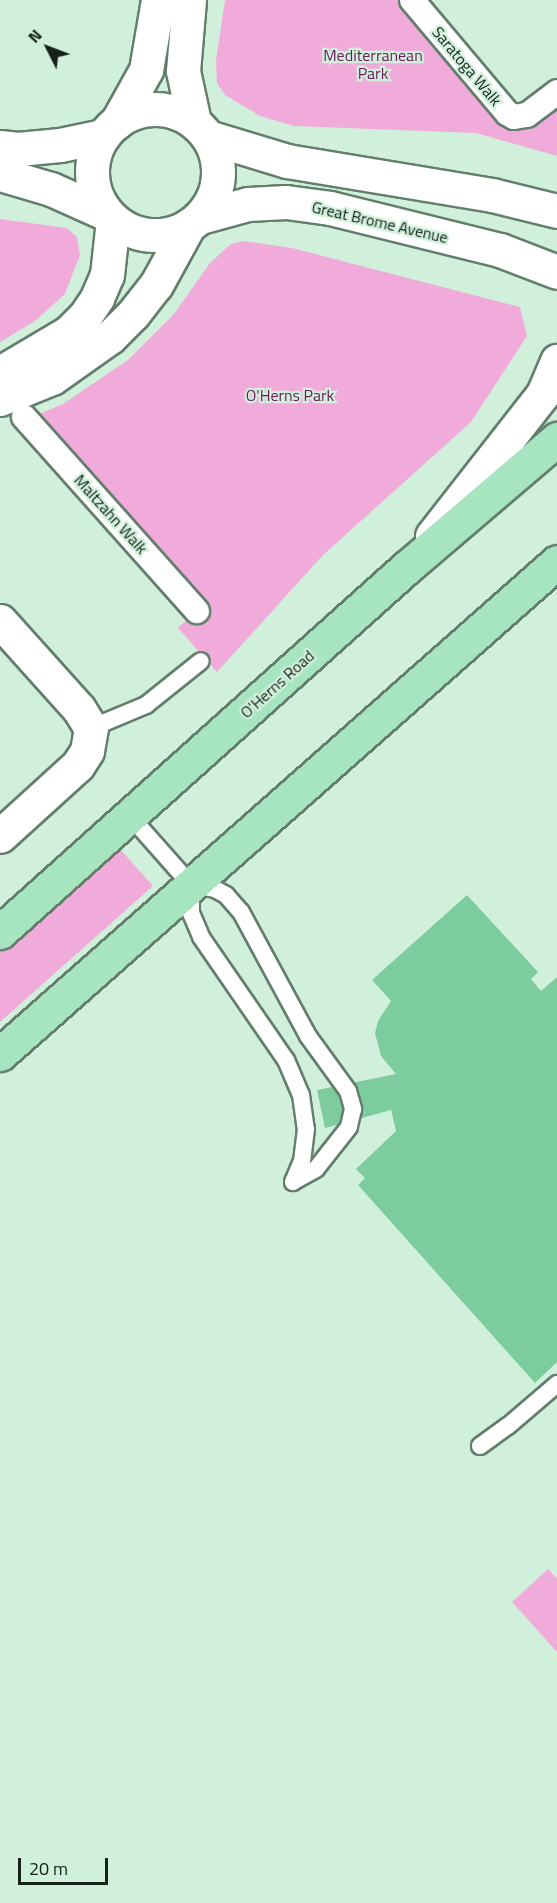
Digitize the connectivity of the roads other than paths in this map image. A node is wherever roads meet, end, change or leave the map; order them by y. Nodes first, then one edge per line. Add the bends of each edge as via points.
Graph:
1 (158, 0) edge
2 (189, 0) edge
3 (411, 0) edge
4 (557, 92) edge
5 (110, 129) junction
6 (201, 130) junction
7 (0, 147) edge
8 (0, 174) edge
9 (557, 212) edge
10 (110, 217) junction
11 (194, 221) junction
12 (555, 273) edge
13 (557, 361) edge
14 (0, 373) edge
15 (12, 408) edge
16 (557, 439) edge
17 (557, 562) edge
18 (406, 568) junction
19 (197, 611) dead end
20 (0, 621) edge
21 (201, 661) dead end
22 (91, 728) junction
23 (130, 816) junction
24 (0, 836) edge
25 (191, 885) junction
26 (0, 932) edge
27 (0, 1054) edge
28 (557, 1384) edge
29 (480, 1446) dead end

1 - 5 street via 146,70
2 - 6 street via 183,70
3 - 4 street, Saratoga Walk via 507,113 514,117 527,115
5 - 6 street via 135,112 156,109 176,112
5 - 7 street via 60,146
5 - 10 street via 94,155 92,176 96,196
6 - 9 street via 286,161 492,195
6 - 11 street via 216,157 218,178 212,199
8 - 10 street via 51,189
10 - 11 street via 131,231 150,235 171,233
10 - 14 street via 107,275 97,298 61,337
11 - 12 street, Great Brome Avenue via 248,204 286,202 330,208 500,250
11 - 15 street via 156,285 133,314 110,337
13 - 18 street via 543,394
15 - 19 street, Maltzahn Walk
16 - 18 main road, O'Herns Road
17 - 25 main road
18 - 23 main road, O'Herns Road
20 - 22 street via 79,709
21 - 22 lane via 146,705
22 - 24 street via 87,751 78,765
23 - 25 lane
23 - 26 main road, O'Herns Road
25 - 25 lane via 215,889 241,912 308,1036 348,1091 353,1109 349,1127 316,1169 293,1182 302,1161 306,1129 301,1095 286,1060 201,937 191,913
25 - 27 main road
28 - 29 lane

